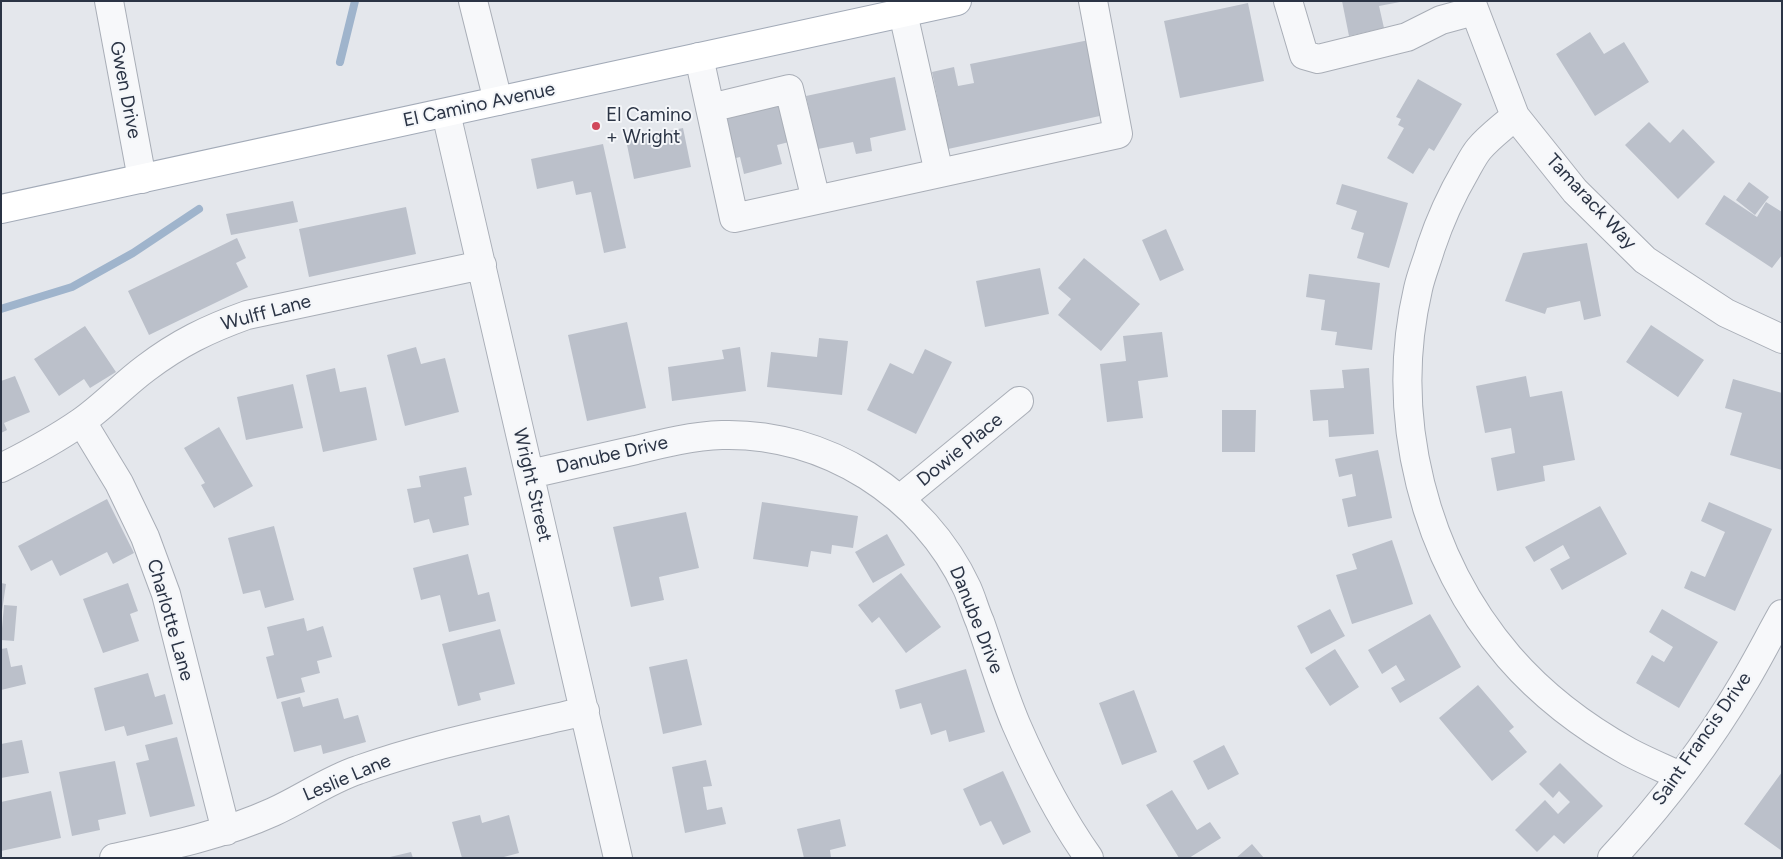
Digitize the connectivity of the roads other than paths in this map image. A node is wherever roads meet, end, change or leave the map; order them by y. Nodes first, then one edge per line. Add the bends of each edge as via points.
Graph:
1 (109, 1) edge
2 (473, 1) edge
3 (957, 1) edge
4 (1093, 1) edge
5 (1288, 1) edge
6 (1472, 6) edge
7 (896, 10) edge
8 (699, 58) junction
9 (498, 101) junction
10 (710, 108) junction
11 (446, 113) junction
12 (1515, 116) junction
13 (939, 173) junction
14 (142, 179) junction
15 (816, 200) junction
16 (1, 209) edge
17 (482, 265) junction
18 (1782, 339) edge
19 (1019, 401) dead end
20 (82, 422) junction
21 (1, 468) edge
22 (530, 474) junction
23 (900, 499) junction
24 (1782, 614) edge
25 (585, 711) junction
26 (1680, 776) junction
27 (226, 831) junction
28 (114, 858) edge
29 (618, 858) edge
30 (1089, 858) edge
31 (1612, 858) edge

1 - 14 street, Gwen Drive
2 - 9 street
3 - 7 main road, El Camino Avenue
4 - 13 street via 1118,134
5 - 6 street via 1304,55 1318,59 1407,37
6 - 12 street, Tamarack Way
7 - 8 main road, El Camino Avenue
7 - 13 street
8 - 9 main road, El Camino Avenue
8 - 10 street
9 - 11 main road, El Camino Avenue
10 - 15 street via 789,89
10 - 15 street via 734,218
11 - 14 main road, El Camino Avenue
11 - 17 street, Wright Street
12 - 18 street, Tamarack Way via 1575,191 1645,260 1726,313
12 - 26 street via 1478,150 1456,187 1438,226 1418,289 1410,332 1407,397 1415,462 1425,505 1449,566 1482,622 1510,657 1573,717 1629,752
13 - 15 street
14 - 16 main road, El Camino Avenue
17 - 20 street, Wulff Lane via 247,315 210,329 160,358
17 - 22 street, Wright Street
19 - 23 street, Dowie Place
20 - 21 street, Wulff Lane
20 - 27 street, Charlotte Lane via 119,483 142,530 166,594
22 - 23 street, Danube Drive via 686,438 760,437 796,444 831,456 864,473
22 - 25 street, Wright Street
23 - 30 street, Danube Drive via 928,526 968,588 1016,723 1054,802
24 - 26 street, Saint Francis Drive via 1743,685
25 - 27 street, Leslie Lane via 396,756 355,770
25 - 29 street, Wright Street
26 - 31 street, Saint Francis Drive
27 - 28 street, Leslie Lane via 183,844

